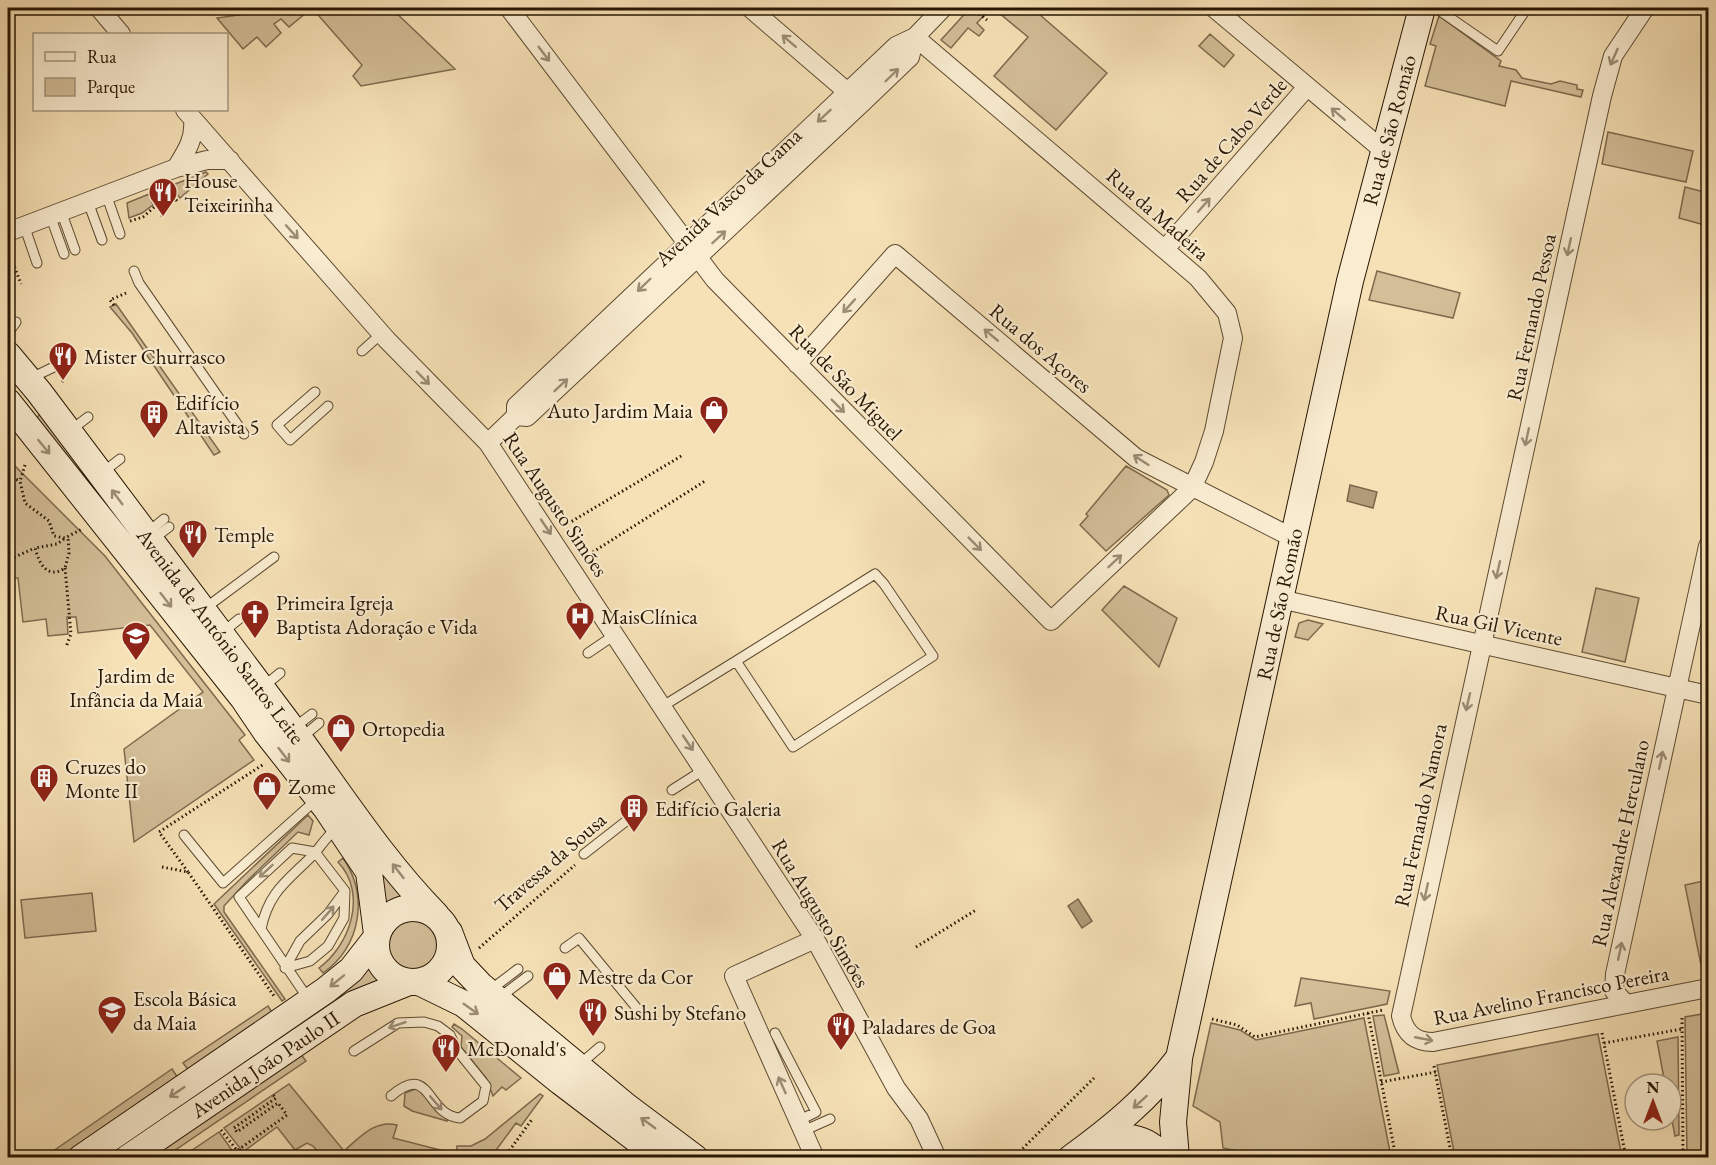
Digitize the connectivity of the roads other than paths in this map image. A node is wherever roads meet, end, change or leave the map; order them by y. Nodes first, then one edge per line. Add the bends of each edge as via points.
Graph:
1 (99, 8) edge
2 (509, 8) edge
3 (750, 8) edge
4 (943, 8) edge
5 (1214, 8) edge
6 (1422, 8) edge
7 (1436, 8) edge
8 (1527, 8) edge
9 (1645, 8) edge
10 (121, 33) edge
11 (915, 37) junction
12 (1307, 87) junction
13 (855, 98) junction
14 (189, 115) edge
15 (1384, 152) junction
16 (230, 160) junction
17 (176, 168) junction
18 (106, 194) junction
19 (88, 202) junction
20 (56, 213) junction
21 (16, 228) edge
22 (120, 234) dead end
23 (102, 240) dead end
24 (1165, 249) junction
25 (75, 250) dead end
26 (692, 251) junction
27 (64, 254) dead end
28 (37, 263) dead end
29 (134, 271) dead end
30 (16, 322) dead end
31 (8, 333) edge
32 (381, 334) junction
33 (362, 351) dead end
34 (8, 355) edge
35 (797, 364) junction
36 (56, 366) dead end
37 (48, 384) junction
38 (315, 392) dead end
39 (328, 406) dead end
40 (11, 411) edge
41 (244, 434) dead end
42 (488, 443) junction
43 (1192, 488) junction
44 (1293, 538) junction
45 (1708, 546) edge
46 (274, 557) dead end
47 (1280, 599) junction
48 (202, 610) junction
49 (616, 634) junction
50 (1481, 645) junction
51 (588, 653) dead end
52 (736, 661) junction
53 (1677, 688) junction
54 (1708, 695) edge
55 (663, 706) junction
56 (319, 723) dead end
57 (301, 727) junction
58 (705, 769) junction
59 (672, 790) dead end
60 (318, 798) junction
61 (639, 811) dead end
62 (339, 826) junction
63 (184, 835) dead end
64 (315, 852) junction
65 (584, 854) road end
66 (345, 891) junction
67 (442, 924) junction
68 (261, 929) junction
69 (377, 936) junction
70 (815, 939) junction
71 (565, 948) dead end
72 (285, 968) junction
73 (518, 969) dead end
74 (528, 976) dead end
75 (414, 982) junction
76 (1708, 988) edge
77 (1404, 994) joint
78 (493, 996) junction
79 (310, 1001) junction
80 (1626, 1004) junction
81 (640, 1012) dead end
82 (775, 1034) dead end
83 (600, 1047) dead end
84 (354, 1051) dead end
85 (1179, 1058) junction
86 (577, 1066) junction
87 (391, 1096) dead end
88 (830, 1119) dead end
89 (801, 1126) junction
90 (1091, 1143) junction
91 (81, 1158) edge
92 (128, 1158) edge
93 (661, 1158) edge
94 (695, 1158) edge
95 (815, 1158) edge
96 (937, 1158) edge
97 (1071, 1158) edge
98 (1164, 1158) edge
99 (1176, 1158) edge

1 - 10 street
2 -> 26 street, Rua de São Miguel
13 -> 3 street
4 - 11 street, Avenida Vasco da Gama
5 - 12 street
6 - 15 main road, Rua de São Romão
7 - 8 lane via 1498,51
9 -> 50 street, Rua Fernando Pessoa via 1613,56 1608,71
11 - 13 street, Avenida Vasco da Gama via 910,57
11 - 24 street, Rua da Madeira
15 -> 12 street
24 -> 12 street, Rua de Cabo Verde
13 - 26 street, Avenida Vasco da Gama
14 - 16 street, Rua Augusto Simões
14 - 17 street via 194,131
15 - 44 main road, Rua de São Romão via 1350,281
16 - 17 street via 207,160
16 -> 32 street, Rua Augusto Simões
17 - 18 street
18 - 19 street
18 - 22 lane
19 - 20 street
19 - 23 lane
20 - 21 street
20 - 25 lane
20 - 27 lane
21 - 28 lane
24 - 43 street, Rua da Madeira via 1216,298 1232,327 1232,344 1211,443
26 - 35 street, Rua de São Miguel
26 - 42 street, Avenida Vasco da Gama via 620,319 527,417 516,416
29 - 41 lane via 139,284
30 - 31 lane
32 - 33 lane
32 -> 42 street, Rua Augusto Simões
34 - 37 main road, Avenida de António Santos Leite
43 -> 35 street, Rua dos Açores via 1136,458 895,254
35 -> 43 street, Rua de São Miguel via 1051,621
36 - 37 lane
37 - 40 main road via 31,410
48 -> 37 main road, Avenida de António Santos Leite via 157,531
38 - 39 lane via 277,425 290,440
40 -> 60 main road, Avenida de António Santos Leite via 243,698
42 -> 49 street, Rua Augusto Simões
43 - 44 street, Rua dos Açores
44 - 47 main road, Rua de São Romão
45 - 53 street, Rua Alexandre Herculano
46 - 48 lane
47 - 50 street, Rua Gil Vicente
47 - 85 main road, Rua de São Romão
48 - 57 main road, Avenida de António Santos Leite via 229,627
49 - 51 lane
49 - 55 street, Rua Augusto Simões
50 - 53 street, Rua Gil Vicente
50 -> 77 street, Rua Fernando Namora
52 - 52 lane via 875,574 933,656 793,747
52 - 55 lane
53 - 54 street, Rua Gil Vicente
80 -> 53 street, Rua Alexandre Herculano via 1614,991 1615,974
55 -> 58 street, Rua Augusto Simões
56 - 57 lane
67 -> 57 main road, Avenida de António Santos Leite via 365,829
58 - 59 lane
58 - 70 street, Rua Augusto Simões
60 - 62 main road, Avenida de António Santos Leite
60 - 63 lane via 223,883
61 - 65 lane, Travessa da Sousa
62 - 64 lane
62 - 69 main road, Avenida de António Santos Leite via 369,872
64 - 66 lane
64 - 68 lane via 271,899
64 -> 68 lane via 292,848 239,897
72 -> 66 lane via 300,941 328,915
66 - 72 lane via 344,918 328,946 310,961
67 - 69 main road via 415,908 401,910 388,917
67 - 75 main road via 451,948 447,962 432,978
67 - 78 main road, Avenida de António Santos Leite via 462,966
68 - 72 lane
69 - 75 main road via 376,952 381,965 391,976
69 -> 79 main road, Avenida João Paulo II via 351,970
89 -> 70 street via 734,976
70 - 96 street, Rua Augusto Simões via 896,1089 919,1119
71 - 81 lane via 579,938
72 - 79 lane
73 - 78 lane
74 - 78 lane
75 - 92 main road, Avenida João Paulo II via 354,1004
75 -> 93 main road via 464,1004
76 - 80 street, Rua Avelino Francisco Pereira
77 -> 80 street, Rua Avelino Francisco Pereira via 1403,1025 1414,1037 1426,1041
78 - 86 main road, Avenida de António Santos Leite
79 -> 91 main road, Avenida João Paulo II
82 - 89 lane via 816,1112
83 - 86 lane
87 -> 84 lane via 406,1084 415,1083 446,1114 460,1118 483,1101 487,1092 450,1035 432,1024 398,1023
85 -> 90 main road, Rua de São Romão via 1147,1096
85 - 99 main road via 1173,1122
94 -> 86 main road, Avenida de António Santos Leite
88 - 89 lane
89 - 95 street
90 - 97 main road, Rua de São Romão
90 - 98 main road via 1127,1136 1137,1138 1149,1143

